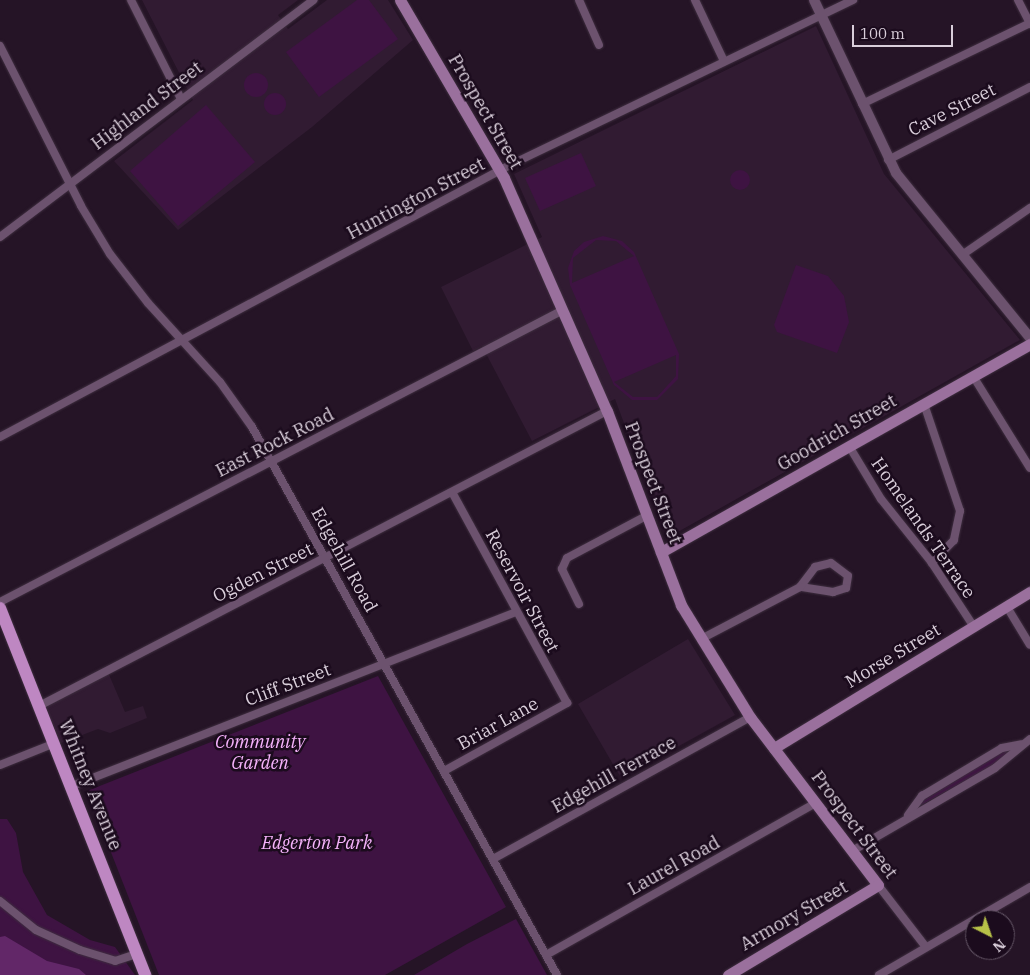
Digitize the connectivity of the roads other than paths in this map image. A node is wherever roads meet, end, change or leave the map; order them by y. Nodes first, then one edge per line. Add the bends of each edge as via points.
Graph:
1 (131, 0) edge
2 (312, 0) edge
3 (400, 0) edge
4 (579, 0) edge
5 (695, 0) edge
6 (814, 0) edge
7 (853, 0) edge
8 (1018, 0) edge
9 (821, 15) junction
10 (1030, 23) edge
11 (599, 45) dead end
12 (0, 46) edge
13 (724, 62) junction
14 (1030, 87) edge
15 (181, 99) junction
16 (862, 104) junction
17 (888, 160) junction
18 (500, 170) junction
19 (69, 184) junction
20 (1030, 208) edge
21 (0, 237) edge
22 (962, 255) junction
23 (563, 310) junction
24 (1030, 338) edge
25 (182, 340) junction
26 (1030, 344) edge
27 (973, 376) junction
28 (924, 404) junction
29 (607, 411) junction
30 (0, 437) edge
31 (849, 446) junction
32 (272, 461) junction
33 (1030, 468) edge
34 (452, 492) junction
35 (646, 516) junction
36 (661, 552) junction
37 (326, 557) junction
38 (932, 563) junction
39 (800, 587) junction
40 (1030, 592) edge
41 (0, 602) edge
42 (580, 604) dead end
43 (1007, 607) junction
44 (0, 608) edge
45 (515, 612) junction
46 (974, 627) junction
47 (701, 639) junction
48 (1030, 645) edge
49 (384, 663) junction
50 (567, 703) joint
51 (39, 706) junction
52 (750, 717) junction
53 (1030, 739) edge
54 (55, 743) junction
55 (1022, 744) junction
56 (774, 748) junction
57 (0, 765) edge
58 (444, 771) junction
59 (72, 786) junction
60 (816, 803) junction
61 (908, 815) junction
62 (852, 851) junction
63 (493, 860) junction
64 (878, 885) junction
65 (1030, 887) edge
66 (0, 901) edge
67 (926, 947) junction
68 (137, 954) junction
69 (546, 955) junction
70 (146, 975) edge
71 (557, 975) edge
72 (728, 975) edge
73 (879, 975) edge

1 - 15 street
2 - 15 street, Highland Street
3 - 18 main road, Prospect Street
4 - 11 street
5 - 13 street
6 - 9 street
7 - 9 street, Huntington Street
8 - 10 street
9 - 13 street, Huntington Street
9 - 16 street
10 - 16 street
12 - 19 street, Edgehill Road
13 - 18 street, Huntington Street
14 - 17 street, Cave Street
15 - 19 street, Highland Street
16 - 17 street
17 - 22 street
18 - 23 main road, Prospect Street
18 - 25 street, Huntington Street
19 - 21 street, Highland Street
19 - 25 street, Edgehill Road via 119,267
20 - 22 street
22 - 24 street
23 - 29 main road, Prospect Street
23 - 32 street, East Rock Road
25 - 30 street, Huntington Street
25 - 32 street, Edgehill Road via 229,394
26 - 27 main road, Goodrich Street
27 - 28 main road, Goodrich Street
27 - 33 street
28 - 31 main road, Goodrich Street
28 - 38 street via 960,512 954,540
29 - 34 street, Ogden Street
29 - 35 main road, Prospect Street
31 - 36 main road, Goodrich Street
31 - 38 street, Homelands Terrace via 881,499
32 - 37 street, Edgehill Road
32 - 41 street, East Rock Road
34 - 37 street, Ogden Street
34 - 45 street, Reservoir Street
35 - 36 main road, Prospect Street
35 - 42 street via 567,558 562,569
36 - 47 main road, Prospect Street via 681,605
37 - 49 street, Edgehill Road
37 - 51 street, Ogden Street
38 - 46 street, Homelands Terrace
39 - 39 street via 837,592 846,588 849,578 836,565 822,563
39 - 47 street
40 - 43 main road, Morse Street
43 - 46 main road, Morse Street
43 - 48 street
44 - 51 main road, Whitney Avenue
45 - 49 street, Cliff Street
45 - 50 street, Reservoir Street
46 - 56 main road, Morse Street
47 - 52 main road, Prospect Street
49 - 58 street, Edgehill Road
49 - 59 street, Cliff Street
50 - 58 street, Briar Lane
51 - 54 main road, Whitney Avenue
52 - 56 main road, Prospect Street
52 - 63 street, Edgehill Terrace
53 - 55 street
54 - 57 street
54 - 59 main road, Whitney Avenue
55 - 61 street via 996,768 922,812
55 - 61 street via 1002,748 922,796
56 - 60 main road, Prospect Street
58 - 63 street, Edgehill Road
59 - 68 main road, Whitney Avenue
60 - 62 main road, Prospect Street
60 - 69 street, Laurel Road
61 - 62 street
62 - 64 main road, Prospect Street
63 - 69 street, Edgehill Road
64 - 67 street, Prospect Street
64 - 72 main road, Armory Street
65 - 67 street
66 - 68 street via 36,930 80,950 116,961
67 - 73 street
68 - 70 main road, Whitney Avenue
69 - 71 street, Edgehill Road

